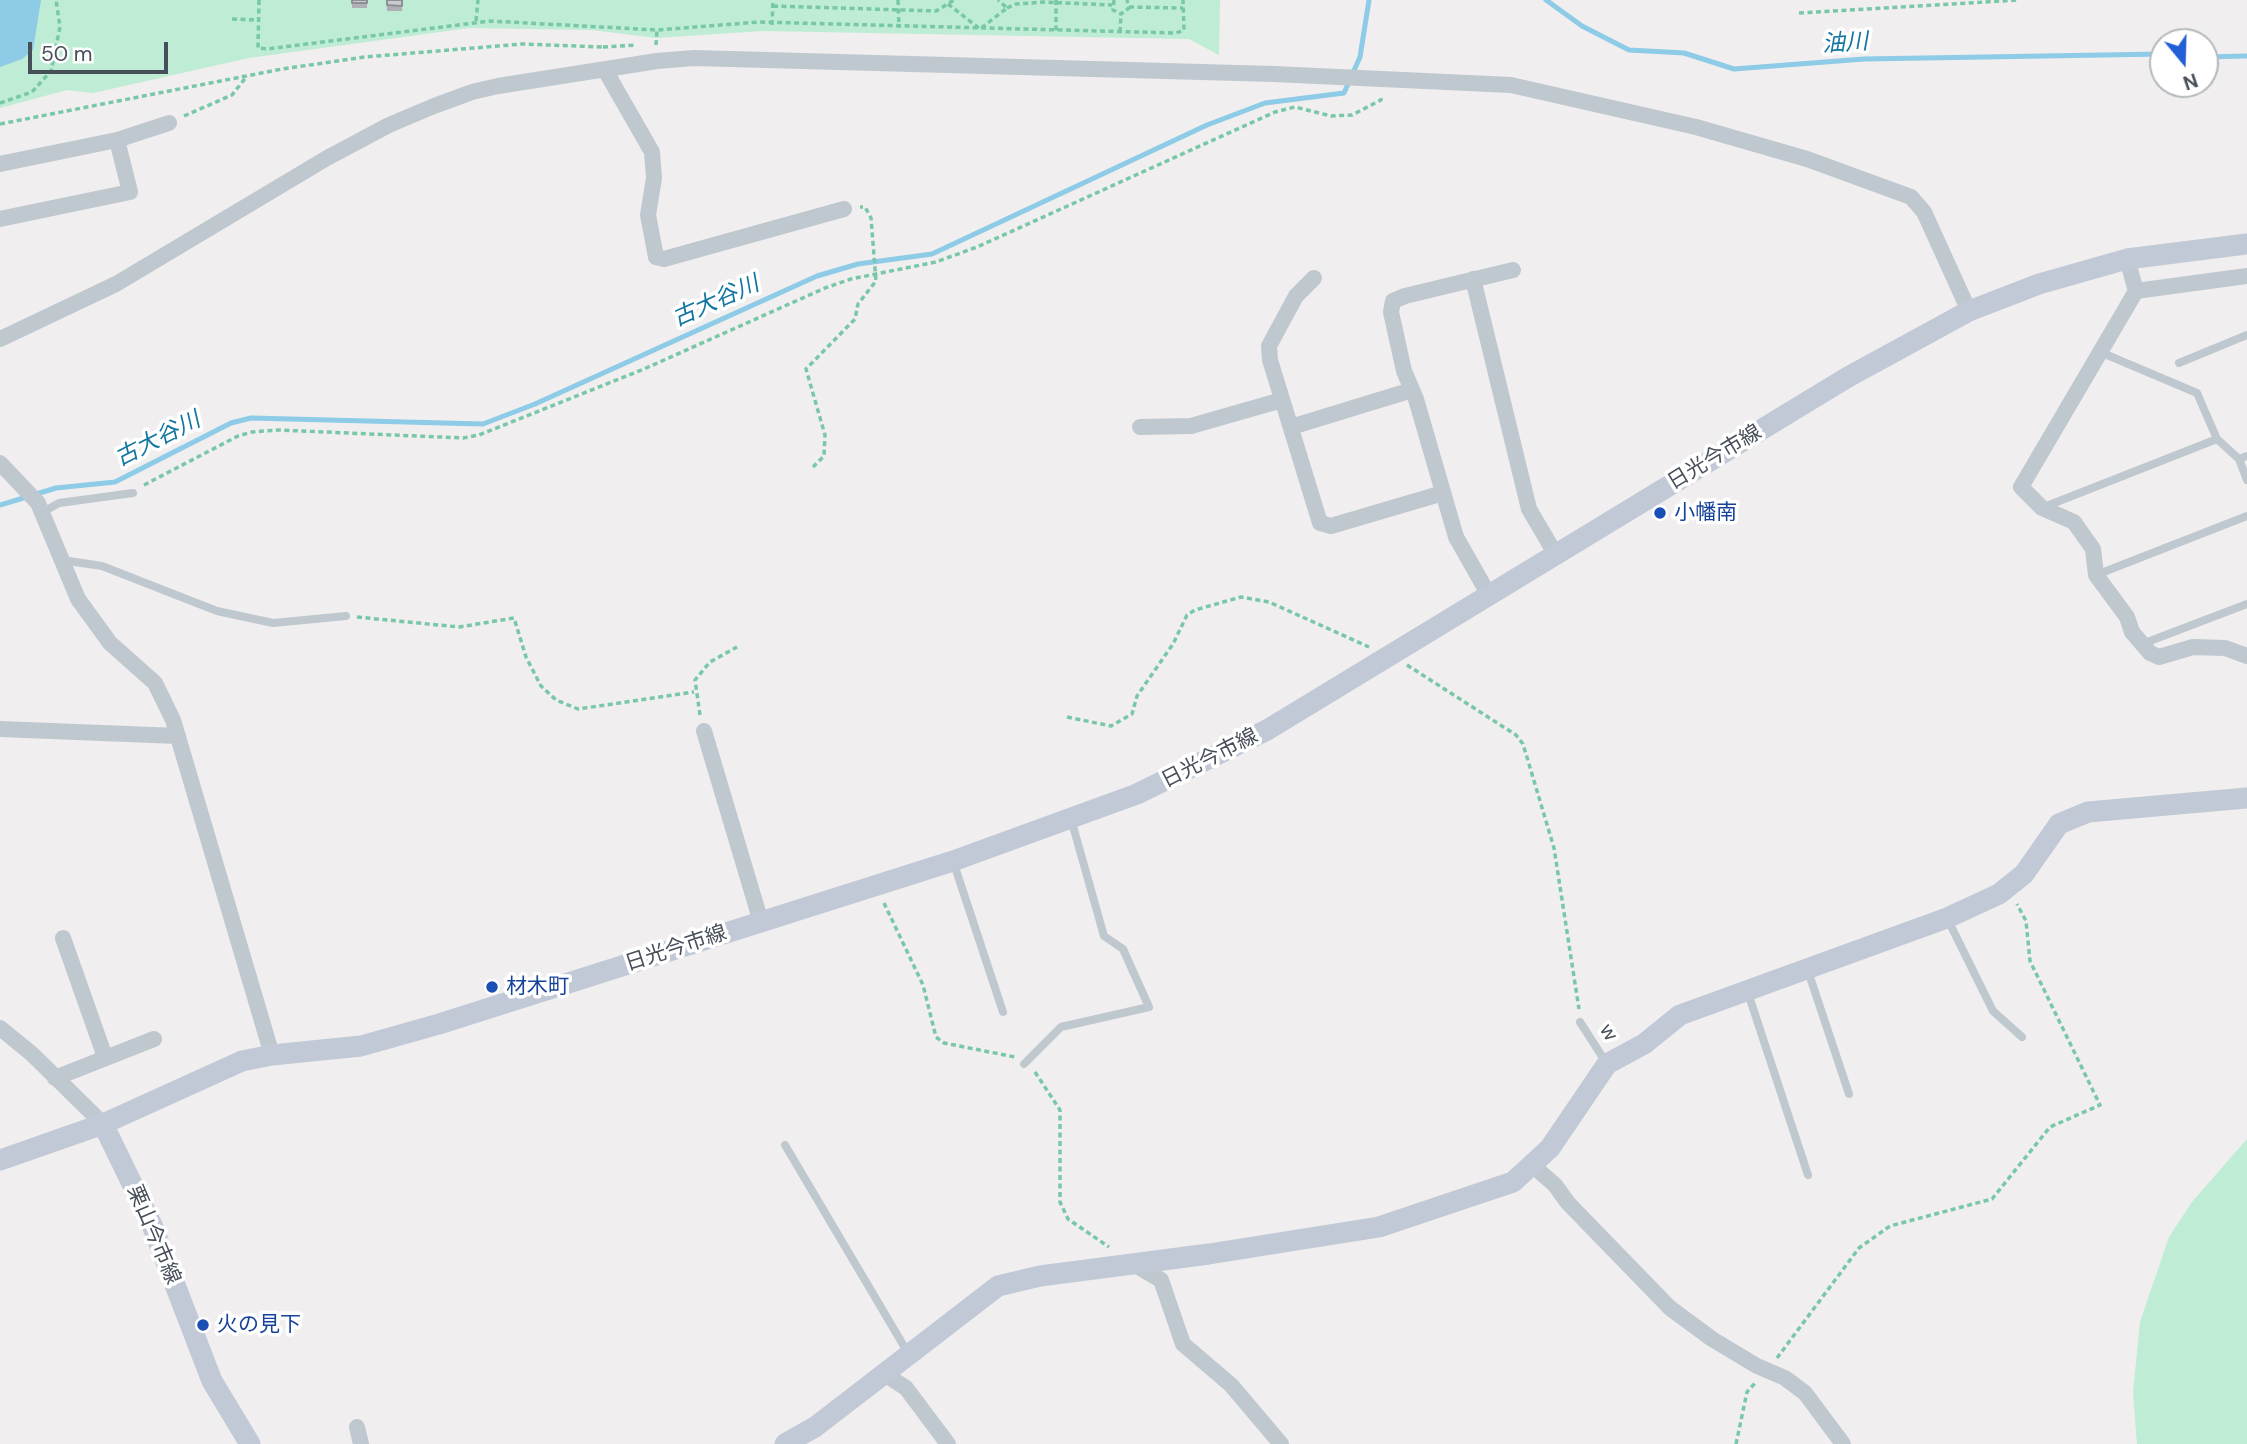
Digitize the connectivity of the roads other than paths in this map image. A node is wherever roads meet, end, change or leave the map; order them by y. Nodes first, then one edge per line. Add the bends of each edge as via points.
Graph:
1 (606, 70) junction
2 (169, 123) road end
3 (117, 140) junction
4 (0, 164) edge
5 (844, 209) road end
6 (0, 219) edge
7 (2247, 244) edge
8 (2127, 259) junction
9 (1513, 270) dead end
10 (2247, 276) edge
11 (1314, 278) dead end
12 (1473, 279) junction
13 (2136, 291) junction
14 (1969, 311) junction
15 (2247, 335) edge
16 (0, 339) edge
17 (2100, 352) junction
18 (2179, 363) dead end
19 (1412, 390) junction
20 (1282, 400) junction
21 (1140, 427) dead end
22 (1291, 427) junction
23 (2217, 439) junction
24 (2243, 457) edge
25 (0, 463) edge
26 (2247, 480) edge
27 (134, 493) road end
28 (1443, 493) junction
29 (41, 508) junction
30 (2042, 508) junction
31 (2247, 516) edge
32 (1556, 555) junction
33 (60, 559) junction
34 (2096, 575) junction
35 (1490, 597) junction
36 (2247, 604) edge
37 (346, 616) road end
38 (2141, 644) junction
39 (2247, 656) edge
40 (0, 729) edge
41 (704, 731) road end
42 (178, 736) junction
43 (2247, 798) edge
44 (1071, 819) junction
45 (953, 861) junction
46 (1947, 918) junction
47 (761, 922) junction
48 (63, 938) dead end
49 (1807, 969) junction
50 (1747, 990) junction
51 (1003, 1012) dead end
52 (1580, 1022) road end
53 (0, 1028) edge
54 (2022, 1037) dead end
55 (154, 1039) dead end
56 (272, 1055) junction
57 (105, 1057) junction
58 (1024, 1064) road end
59 (1607, 1064) junction
60 (55, 1078) junction
61 (1849, 1094) dead end
62 (103, 1124) junction
63 (785, 1145) dead end
64 (0, 1160) edge
65 (1532, 1166) junction
66 (1808, 1175) dead end
67 (1132, 1263) junction
68 (908, 1353) junction
69 (883, 1373) junction
70 (357, 1427) dead end
71 (250, 1444) edge
72 (361, 1444) edge
73 (785, 1444) edge
74 (948, 1444) edge
75 (1281, 1444) edge
76 (1843, 1444) edge

1 - 5 street via 652,152 654,178 648,215 656,257 664,260
1 - 14 street via 694,58 1511,85 1696,127 1807,159 1911,197 1924,212
1 - 16 street via 472,92 389,125 116,284
2 - 3 street
3 - 4 street
3 - 6 street via 130,192
7 - 8 main road, 日光今市線
8 - 13 street
8 - 14 main road, 日光今市線 via 2039,284
9 - 12 street
10 - 13 street
11 - 20 street via 1296,296 1269,345
12 - 19 street via 1393,301 1391,312
12 - 32 street via 1529,509
13 - 17 street
14 - 32 main road, 日光今市線 via 1859,371
15 - 18 lane
17 - 23 lane via 2197,393
17 - 30 street via 2021,487
19 - 22 street
19 - 28 street
20 - 21 street via 1191,426
20 - 22 street
22 - 28 street via 1320,523 1331,526
23 - 24 lane
23 - 30 lane
24 - 26 lane
25 - 29 street
27 - 29 lane
28 - 35 street via 1456,537
29 - 33 street
30 - 34 street via 2074,522 2093,548
31 - 34 lane
32 - 35 main road, 日光今市線
33 - 37 lane via 102,566 217,611 274,623
33 - 42 street via 78,599 110,643 155,683
34 - 38 street
35 - 44 main road, 日光今市線 via 1268,730 1138,794
36 - 38 lane
38 - 39 street via 2159,657 2193,647 2225,648
40 - 42 street
41 - 47 street
42 - 56 street
43 - 46 main road via 2088,812 2059,824 2024,874 1999,894
44 - 45 main road, 日光今市線
44 - 58 lane via 1104,936 1123,949 1149,1007 1061,1027
45 - 47 main road, 日光今市線
45 - 51 lane
46 - 49 main road
46 - 54 lane via 1993,1011
47 - 56 main road, 日光今市線 via 374,1042
48 - 57 street
49 - 50 main road
49 - 61 lane
50 - 59 main road via 1680,1015 1644,1044
50 - 66 lane
52 - 59 lane, w
53 - 60 street
55 - 57 street
56 - 62 main road, 日光今市線 via 216,1071
57 - 60 street
59 - 65 main road via 1550,1149
60 - 62 street
62 - 64 main road
62 - 71 main road, 栗山今市線 via 152,1225 212,1381
63 - 68 lane
65 - 67 main road via 1513,1182 1378,1227
65 - 76 street via 1670,1308 1712,1339 1805,1393
67 - 68 main road via 998,1286
67 - 75 street via 1161,1280 1183,1344 1231,1385
68 - 69 main road
69 - 73 main road via 815,1427
69 - 74 street via 906,1388
70 - 72 street

